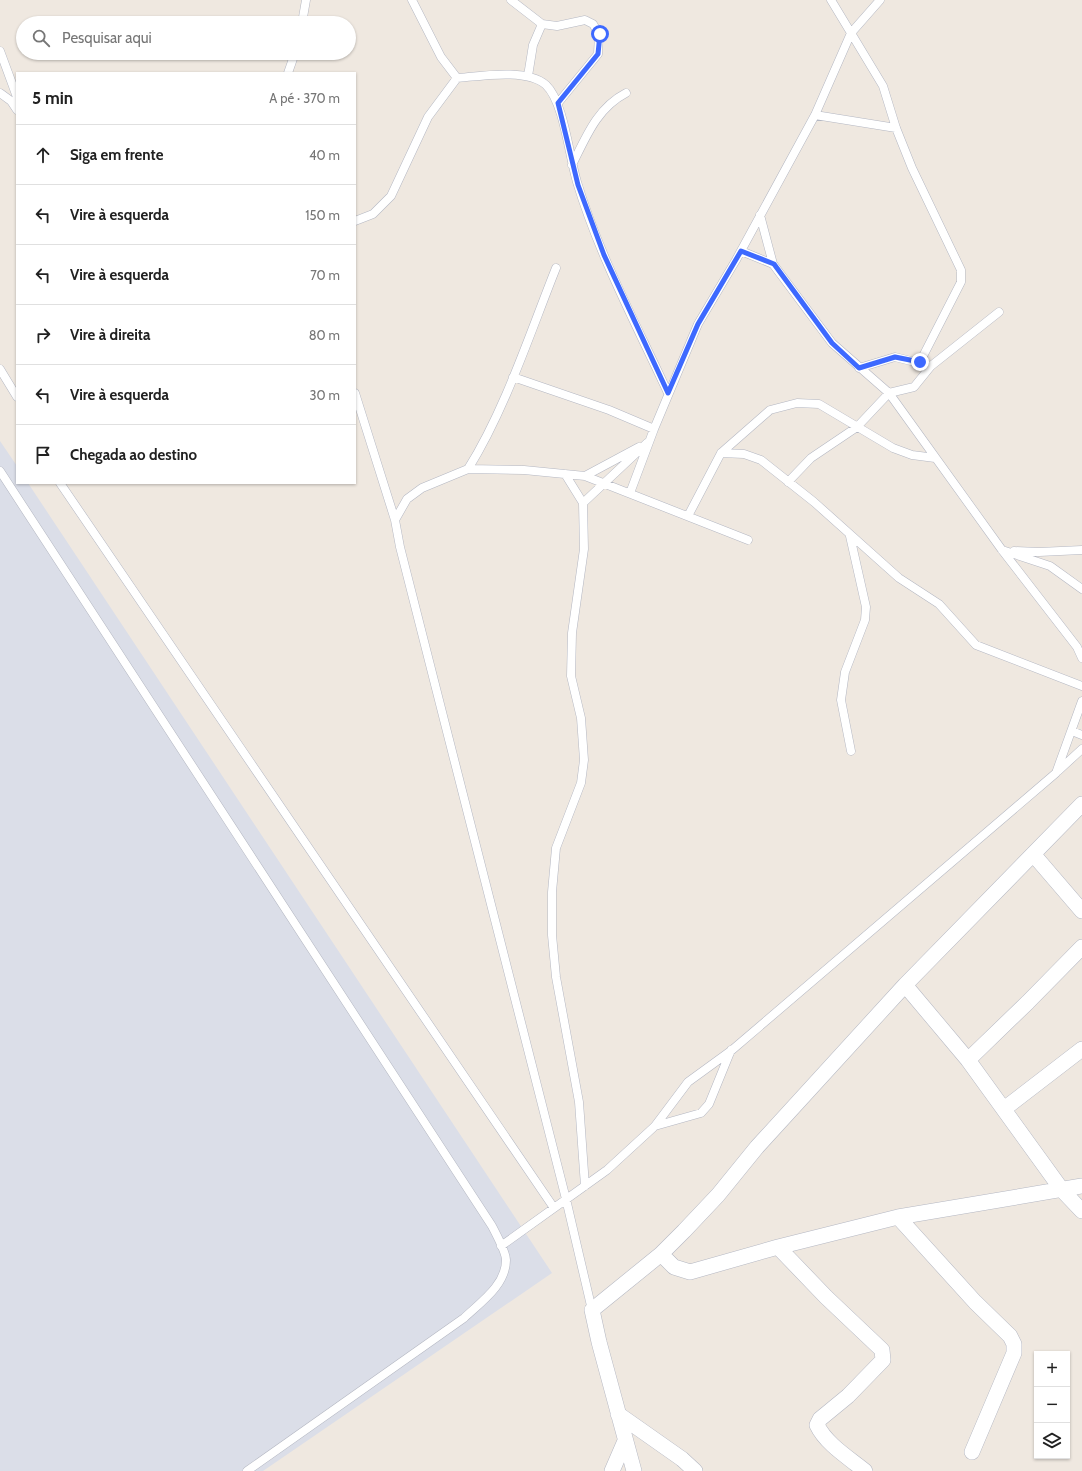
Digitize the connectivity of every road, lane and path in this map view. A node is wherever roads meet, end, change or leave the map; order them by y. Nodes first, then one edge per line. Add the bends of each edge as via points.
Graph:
1 (306, 0) edge
2 (412, 0) edge
3 (511, 0) edge
4 (831, 0) edge
5 (880, 0) edge
6 (303, 16) edge
7 (542, 24) junction
8 (851, 33) junction
9 (0, 51) edge
10 (293, 60) edge
11 (288, 72) edge
12 (528, 76) junction
13 (457, 78) junction
14 (0, 93) edge
15 (626, 93) dead end
16 (16, 94) edge
17 (558, 103) junction
18 (16, 108) edge
19 (815, 115) junction
20 (896, 128) junction
21 (572, 165) junction
22 (760, 215) junction
23 (356, 221) edge
24 (741, 251) junction
25 (774, 264) junction
26 (556, 268) dead end
27 (999, 312) dead end
28 (920, 362) junction
29 (931, 366) junction
30 (859, 368) junction
31 (0, 369) edge
32 (513, 378) junction
33 (668, 393) junction
34 (889, 393) junction
35 (16, 395) edge
36 (356, 396) edge
37 (858, 427) junction
38 (654, 429) junction
39 (649, 442) junction
40 (721, 452) junction
41 (935, 458) junction
42 (468, 469) junction
43 (0, 471) edge
44 (565, 474) junction
45 (585, 476) junction
46 (788, 482) junction
47 (605, 483) junction
48 (61, 484) edge
49 (630, 493) junction
50 (583, 503) junction
51 (688, 516) junction
52 (394, 520) junction
53 (850, 536) junction
54 (748, 540) dead end
55 (1002, 550) junction
56 (1082, 550) edge
57 (1082, 589) edge
58 (1082, 658) edge
59 (1082, 686) edge
60 (1082, 701) edge
61 (1072, 731) junction
62 (1082, 735) edge
63 (1082, 748) edge
64 (852, 751) dead end
65 (1056, 773) junction
66 (1082, 804) edge
67 (1033, 854) junction
68 (1082, 911) edge
69 (1082, 947) edge
70 (905, 985) junction
71 (1082, 1049) edge
72 (732, 1050) junction
73 (968, 1060) junction
74 (1004, 1109) junction
75 (655, 1126) junction
76 (584, 1186) junction
77 (1082, 1186) edge
78 (1062, 1190) junction
79 (566, 1199) junction
80 (554, 1208) junction
81 (1082, 1211) edge
82 (898, 1217) junction
83 (501, 1246) junction
84 (778, 1247) junction
85 (661, 1254) junction
86 (592, 1310) junction
87 (618, 1414) junction
88 (625, 1441) junction
89 (972, 1452) dead end
90 (247, 1471) edge
91 (612, 1471) edge
92 (634, 1471) edge
93 (695, 1471) edge
94 (865, 1471) edge

1 - 6 lane
2 - 13 lane via 441,57
3 - 7 lane
4 - 8 lane
5 - 8 lane
7 - 12 lane via 533,45
7 - 17 lane via 557,26 585,20 593,24 600,34 598,54
8 - 19 lane
8 - 20 lane via 883,86
9 - 16 lane
10 - 11 lane
12 - 13 lane
12 - 17 lane via 544,84
13 - 23 lane via 428,117 391,196 373,214
14 - 18 lane
15 - 21 lane via 604,108 593,121
17 - 21 lane
19 - 20 lane
19 - 22 lane
20 - 28 lane via 912,168 961,270 961,282
21 - 33 lane via 604,255
22 - 24 lane
22 - 25 lane
24 - 25 lane
24 - 33 lane via 698,324
25 - 30 lane via 832,343
26 - 32 lane
27 - 29 lane
28 - 29 lane
28 - 30 lane via 895,357
29 - 34 lane via 914,387
30 - 34 lane
31 - 35 lane
32 - 38 lane via 610,410
32 - 42 lane via 480,450
33 - 38 lane
34 - 37 lane
34 - 41 lane
36 - 52 lane
37 - 40 lane via 819,404 798,403 770,410
37 - 41 lane via 893,448 912,455
37 - 46 lane via 812,458
38 - 39 lane
39 - 45 lane
39 - 47 lane
39 - 49 lane
40 - 46 lane via 744,454 761,460
40 - 51 lane
41 - 55 lane
42 - 44 lane
42 - 52 lane via 422,488 407,498
43 - 83 lane via 492,1226
44 - 45 lane
44 - 50 lane
45 - 47 lane
46 - 53 lane
47 - 49 lane
47 - 50 lane
48 - 80 lane
49 - 51 lane
50 - 76 lane via 584,549 572,633 572,676 581,718 584,760 581,783 556,848 552,935 556,977 579,1102
51 - 54 lane
52 - 79 lane
53 - 59 lane via 899,578 939,604 976,645
53 - 64 lane via 866,607 865,620 844,672 841,700
55 - 56 lane
55 - 57 lane via 1050,566
55 - 58 lane via 1077,647
60 - 61 lane
61 - 62 lane
61 - 65 lane
63 - 65 lane
65 - 72 lane
66 - 67 street
67 - 68 street
67 - 70 street
69 - 73 street
70 - 73 street
70 - 85 street via 757,1147 718,1195
71 - 74 street
72 - 75 lane via 688,1082
72 - 75 lane via 709,1104 701,1113
73 - 74 street
74 - 78 street
75 - 76 lane via 607,1170
76 - 79 lane
77 - 78 street
78 - 81 street
78 - 82 street
79 - 80 lane
79 - 86 lane
80 - 83 lane
82 - 84 street
82 - 89 street via 975,1302 1010,1336 1014,1344 1014,1353
83 - 90 lane via 507,1258 504,1276 493,1291 464,1318
84 - 85 street via 690,1272 674,1267
84 - 94 street via 884,1354 883,1360 820,1419 817,1425 831,1443
85 - 86 street
86 - 87 street
87 - 88 street
87 - 93 street
88 - 91 street
88 - 92 street

